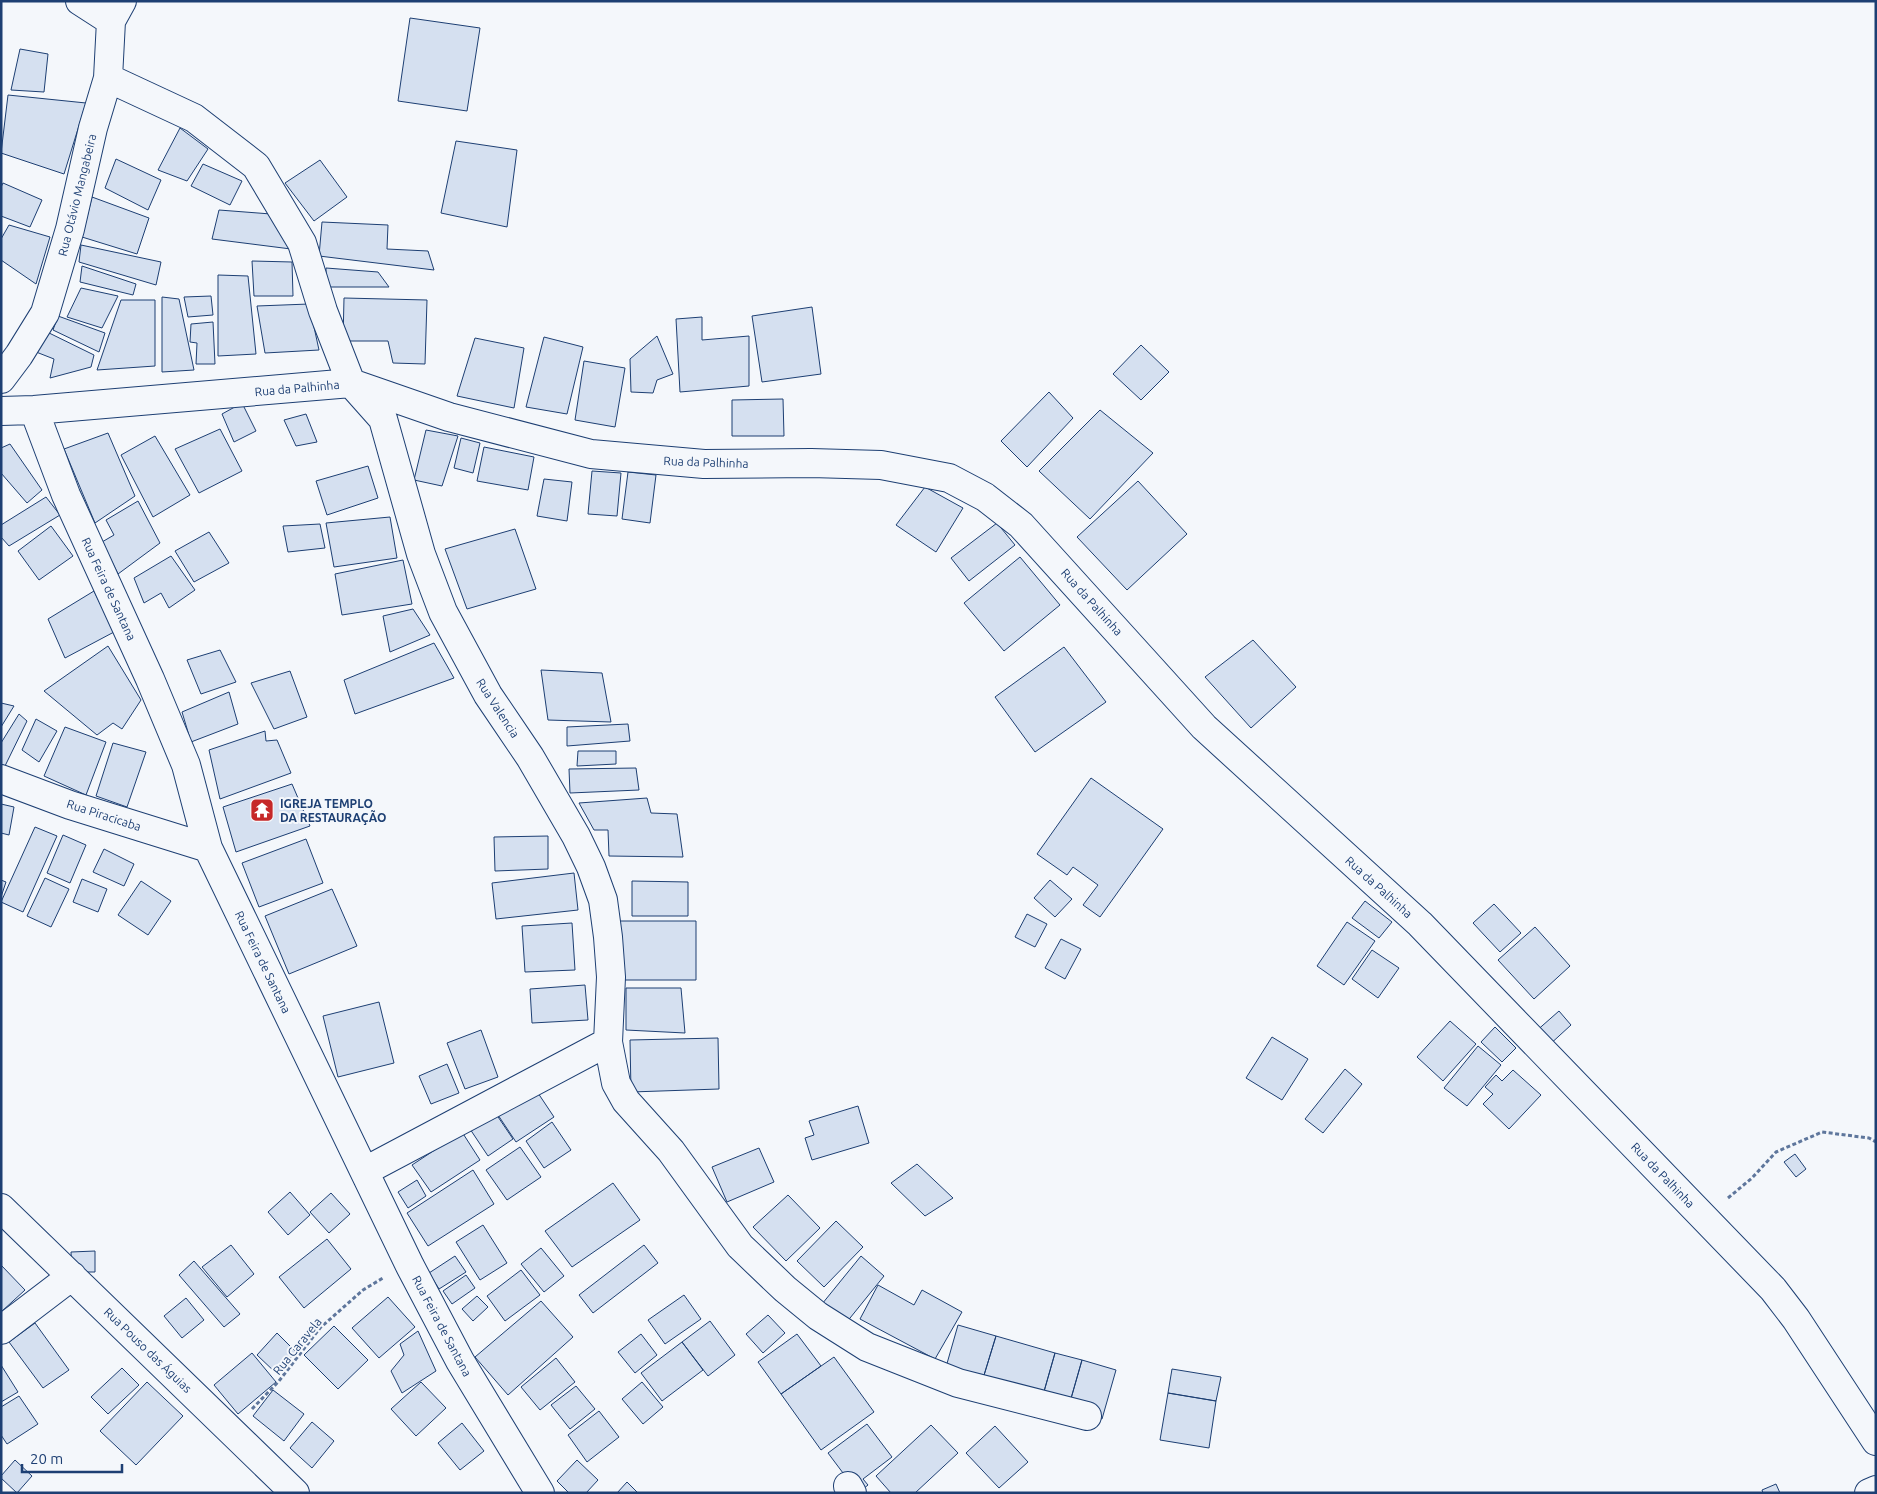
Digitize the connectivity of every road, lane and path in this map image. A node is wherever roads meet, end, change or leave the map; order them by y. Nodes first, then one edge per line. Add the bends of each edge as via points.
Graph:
1 (80, 1) edge
2 (117, 11) edge
3 (108, 78) junction
4 (2, 374) edge
5 (351, 384) junction
6 (34, 410) junction
7 (1, 411) edge
8 (1, 779) edge
9 (208, 848) junction
10 (608, 1042) junction
11 (1876, 1142) edge
12 (365, 1171) junction
13 (1, 1208) edge
14 (1704, 1218) junction
15 (410, 1266) junction
16 (72, 1276) junction
17 (1, 1330) edge
18 (1087, 1416) dead end
19 (230, 1430) junction
20 (1876, 1441) edge
21 (1876, 1490) edge
22 (295, 1493) edge
23 (540, 1493) edge
24 (1869, 1493) edge

1 - 2 street
2 - 3 street, Rua Otávio Mangabeira
3 - 4 street, Rua Otávio Mangabeira via 70,229 45,312 19,355
3 - 5 street via 194,118 256,166 302,243
5 - 6 street, Rua da Palhinha
5 - 10 street, Rua Valencia via 383,419 421,554 443,612 488,695 530,757 591,867 603,900 608,936 611,977
5 - 14 street, Rua da Palhinha via 449,417 591,454 704,464 881,465 949,478 985,497 1021,525 1204,726 1420,924
6 - 7 street, Rua da Palhinha
6 - 9 street, Rua Feira de Santana via 66,495 186,765
8 - 9 street, Rua Piracicaba via 70,805
9 - 12 street, Rua Feira de Santana
10 - 12 street
10 - 18 street, Rua Valencia via 616,1083 626,1102 671,1152 740,1246 784,1290 867,1347 958,1384
11 - 14 path via 1869,1138 1822,1132 1776,1152 1752,1178
12 - 15 street, Rua Feira de Santana
13 - 16 street, Rua Pouso das Águias
14 - 20 street, Rua da Palhinha via 1785,1304
15 - 19 path, Rua Caravela via 362,1290 320,1328 280,1381
15 - 23 street, Rua Feira de Santana via 460,1362
16 - 17 street
16 - 19 street, Rua Pouso das Águias
19 - 22 street, Rua Pouso das Águias
21 - 24 street

